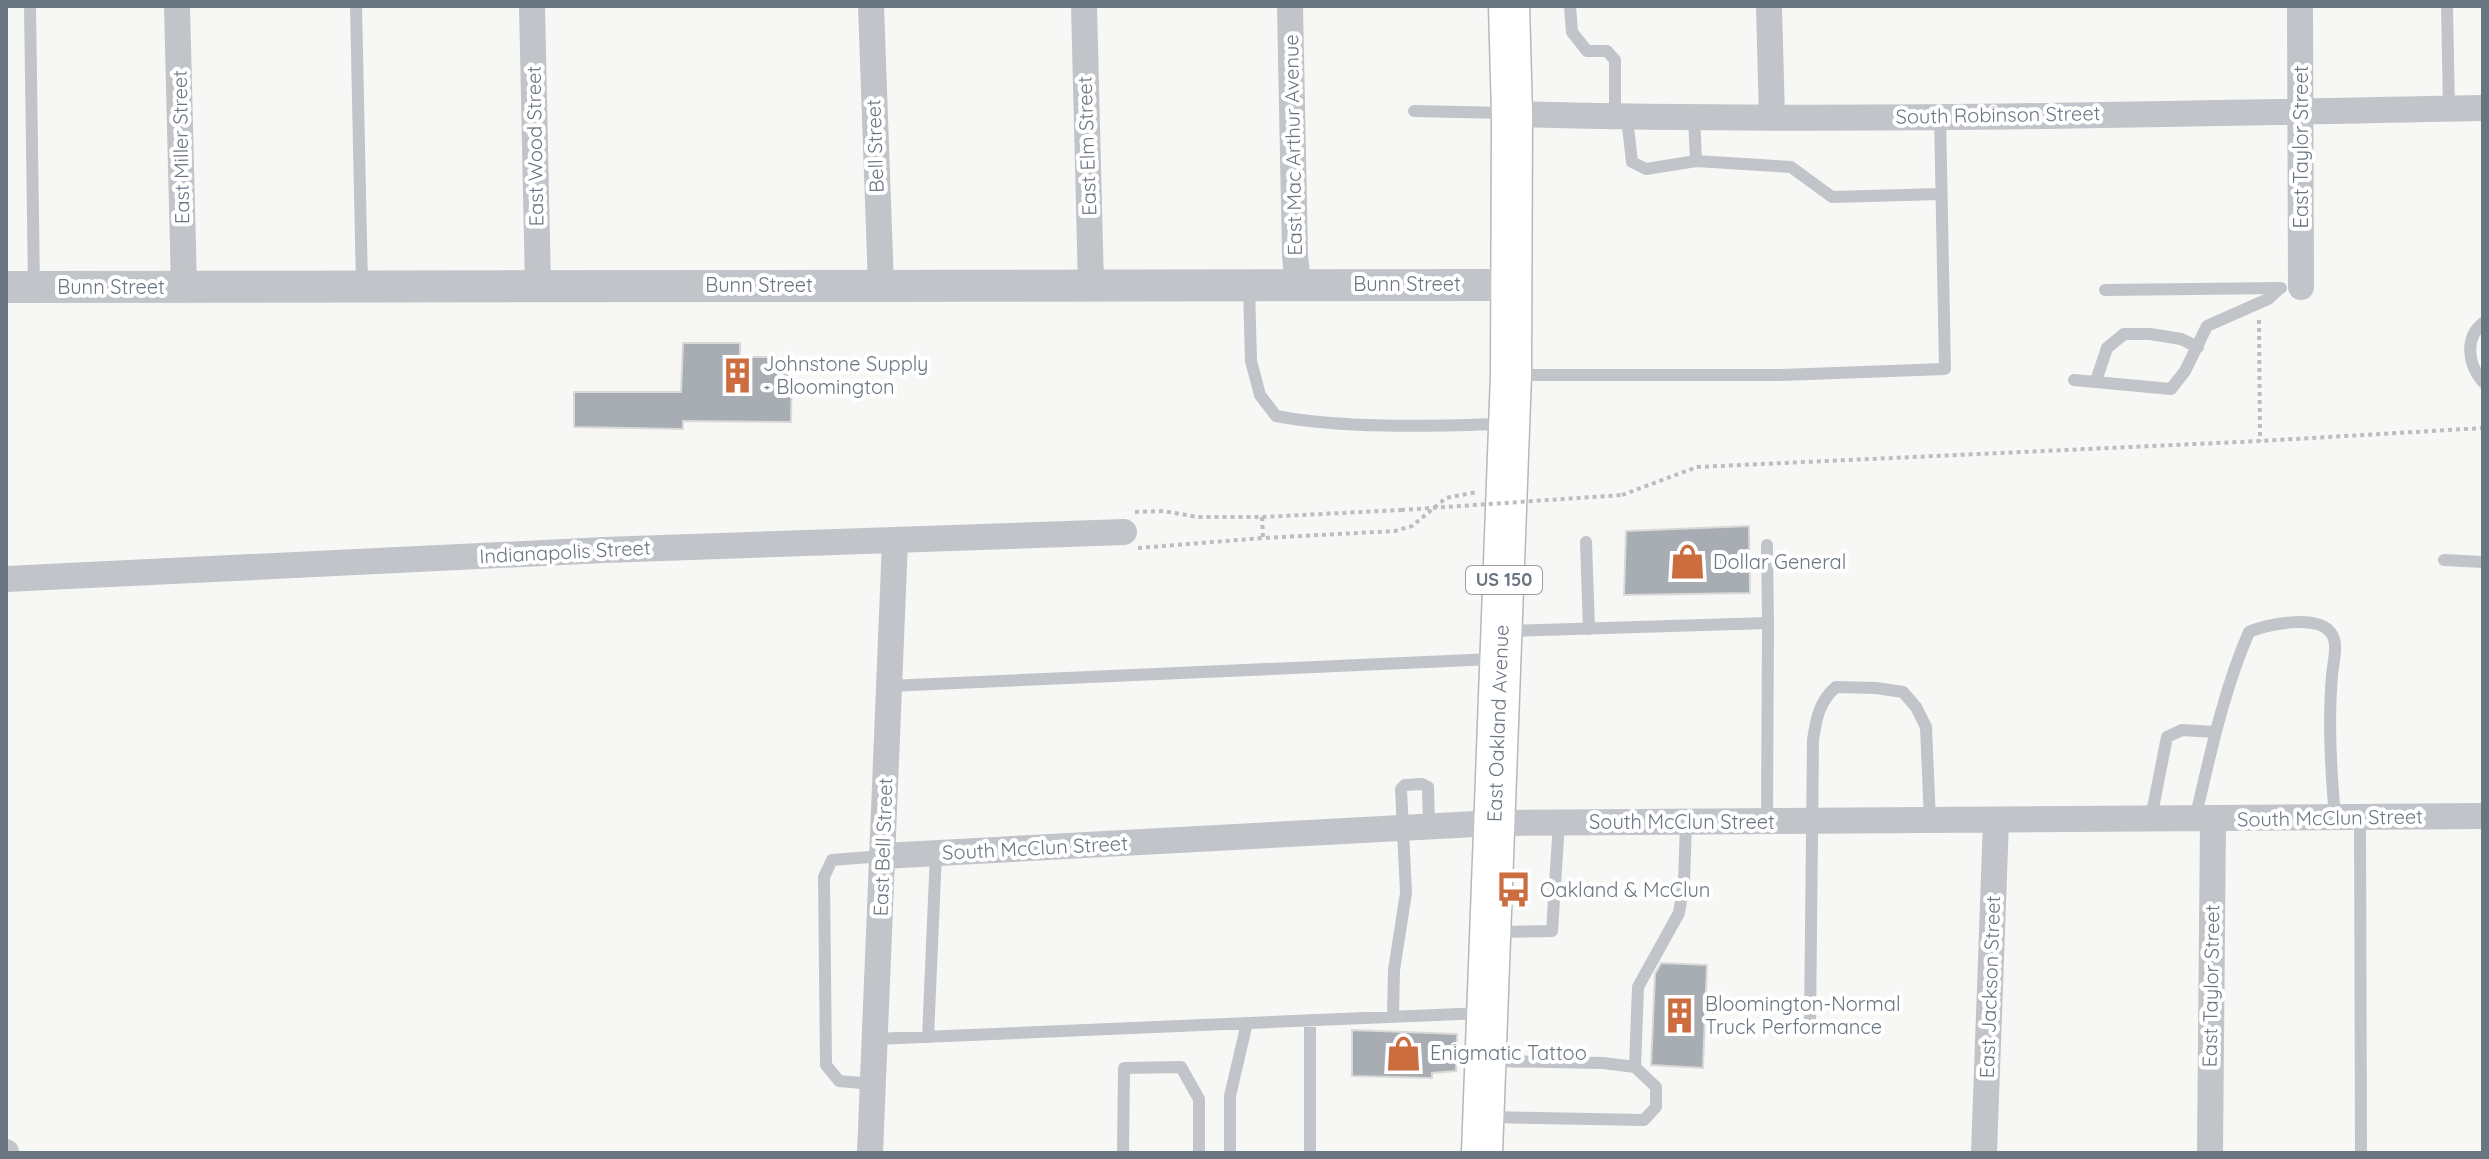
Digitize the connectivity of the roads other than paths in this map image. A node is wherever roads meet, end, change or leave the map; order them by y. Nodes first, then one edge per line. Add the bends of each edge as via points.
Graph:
1 (30, 6) edge
2 (177, 6) edge
3 (356, 6) edge
4 (532, 6) edge
5 (871, 6) edge
6 (1084, 6) edge
7 (1290, 6) edge
8 (1509, 6) edge
9 (1570, 6) edge
10 (1769, 6) edge
11 (2300, 6) edge
12 (2447, 6) edge
13 (2483, 108) edge
14 (2449, 109) junction
15 (1414, 111) dead end
16 (2301, 112) junction
17 (1512, 114) junction
18 (1940, 116) junction
19 (1694, 117) junction
20 (1621, 118) junction
21 (1772, 118) junction
22 (1696, 161) junction
23 (1941, 194) junction
24 (1249, 284) junction
25 (1298, 284) junction
26 (1513, 285) junction
27 (362, 286) junction
28 (538, 286) junction
29 (881, 286) junction
30 (1091, 286) junction
31 (20, 287) edge
32 (184, 287) junction
33 (2290, 287) junction
34 (2105, 290) dead end
35 (2483, 323) edge
36 (2198, 347) junction
37 (1511, 375) junction
38 (2074, 380) dead end
39 (2096, 381) junction
40 (2483, 382) edge
41 (1509, 423) junction
42 (1124, 532) road end
43 (895, 541) junction
44 (1586, 542) dead end
45 (1767, 545) dead end
46 (2444, 560) dead end
47 (2483, 562) edge
48 (6, 579) edge
49 (1768, 623) junction
50 (1589, 629) junction
51 (1502, 645) junction
52 (889, 686) junction
53 (2215, 732) junction
54 (2483, 816) edge
55 (2348, 818) junction
56 (2204, 819) junction
57 (2151, 820) junction
58 (1930, 821) junction
59 (1996, 821) junction
60 (1767, 822) junction
61 (1813, 822) junction
62 (1494, 823) junction
63 (1559, 823) junction
64 (1686, 823) junction
65 (1416, 828) junction
66 (936, 853) junction
67 (883, 856) junction
68 (1490, 932) junction
69 (1487, 1013) junction
70 (1393, 1016) junction
71 (1310, 1020) junction
72 (1247, 1023) junction
73 (1810, 1025) dead end
74 (928, 1037) junction
75 (875, 1039) junction
76 (1486, 1061) junction
77 (1635, 1067) junction
78 (873, 1084) junction
79 (1483, 1135) edge
80 (870, 1153) edge
81 (1123, 1153) edge
82 (1199, 1153) edge
83 (1230, 1153) edge
84 (1310, 1153) edge
85 (1984, 1153) edge
86 (2210, 1153) edge
87 (2361, 1153) edge

1 - 31 lane
2 - 32 street, East Miller Street
3 - 27 lane
4 - 28 street, East Wood Street
5 - 29 street, Bell Street
6 - 30 street, East Elm Street
7 - 25 street, East Mac Arthur Avenue
8 - 17 main road, East Oakland Avenue / US 150
9 - 20 lane via 1572,32 1587,51 1607,51 1615,60
10 - 21 street
11 - 16 street, East Taylor Street
12 - 14 lane
13 - 14 street, South Robinson Street
14 - 16 street, South Robinson Street
15 - 17 lane
16 - 18 street, South Robinson Street
16 - 33 street, East Taylor Street
17 - 20 street, South Robinson Street
17 - 26 main road, East Oakland Avenue / US 150
18 - 21 street, South Robinson Street
18 - 23 lane
19 - 20 street, South Robinson Street
19 - 21 street, South Robinson Street
19 - 22 lane
20 - 22 lane via 1632,162 1646,169
22 - 23 lane via 1791,167 1832,197
23 - 37 lane via 1945,369
24 - 25 street, Bunn Street
24 - 30 street, Bunn Street
24 - 41 lane via 1251,361 1260,395 1276,416 1310,422
25 - 26 street, Bunn Street
26 - 37 main road, East Oakland Avenue / US 150
27 - 28 street, Bunn Street
27 - 32 street, Bunn Street
28 - 29 street, Bunn Street
29 - 30 street, Bunn Street
31 - 32 street, Bunn Street
33 - 34 lane
33 - 36 lane via 2207,326
35 - 40 lane via 2470,343 2471,362
36 - 39 lane via 2171,389
36 - 39 lane via 2181,339 2124,334 2107,348
37 - 41 main road, East Oakland Avenue / US 150
38 - 39 lane
41 - 51 main road, East Oakland Avenue / US 150
42 - 43 street, Indianapolis Street
43 - 48 street, Indianapolis Street
43 - 52 street, East Bell Street
44 - 50 lane
45 - 49 lane
46 - 47 lane
49 - 50 lane
49 - 60 lane
50 - 51 lane
51 - 52 lane
51 - 62 main road, East Oakland Avenue / US 150
52 - 67 street, East Bell Street
53 - 55 lane via 2249,632 2263,625 2323,626 2335,646 2330,712
53 - 56 lane
53 - 57 lane via 2182,730 2167,737
54 - 55 street, South McClun Street
55 - 56 street, South McClun Street
55 - 87 lane
56 - 57 street, South McClun Street
56 - 86 street, East Taylor Street
57 - 59 street, South McClun Street
58 - 59 street, South McClun Street
58 - 61 street, South McClun Street
58 - 61 lane via 1926,727 1916,707 1903,692 1836,687 1826,695 1813,740
59 - 85 street, East Jackson Street
60 - 61 street, South McClun Street
60 - 64 street, South McClun Street
61 - 73 lane
62 - 63 street, South McClun Street
62 - 65 street, South McClun Street
62 - 68 main road, East Oakland Avenue / US 150
63 - 64 street, South McClun Street
63 - 68 lane via 1552,931
64 - 77 lane via 1679,913 1638,987
65 - 66 street, South McClun Street
65 - 70 lane via 1394,970
66 - 67 street, South McClun Street
66 - 74 lane
67 - 75 street, East Bell Street
67 - 78 lane via 832,860 824,877 826,1065 839,1081
68 - 69 main road, East Oakland Avenue / US 150
69 - 70 lane
69 - 76 main road, East Oakland Avenue / US 150
70 - 71 lane
71 - 72 lane
71 - 84 lane
72 - 74 lane
72 - 83 lane via 1230,1096
74 - 75 lane
75 - 78 street, East Bell Street
76 - 77 lane
76 - 79 main road, East Oakland Avenue / US 150
77 - 79 lane via 1656,1087 1656,1107 1644,1120
78 - 80 street, East Bell Street
81 - 82 lane via 1124,1068 1181,1067 1199,1099

